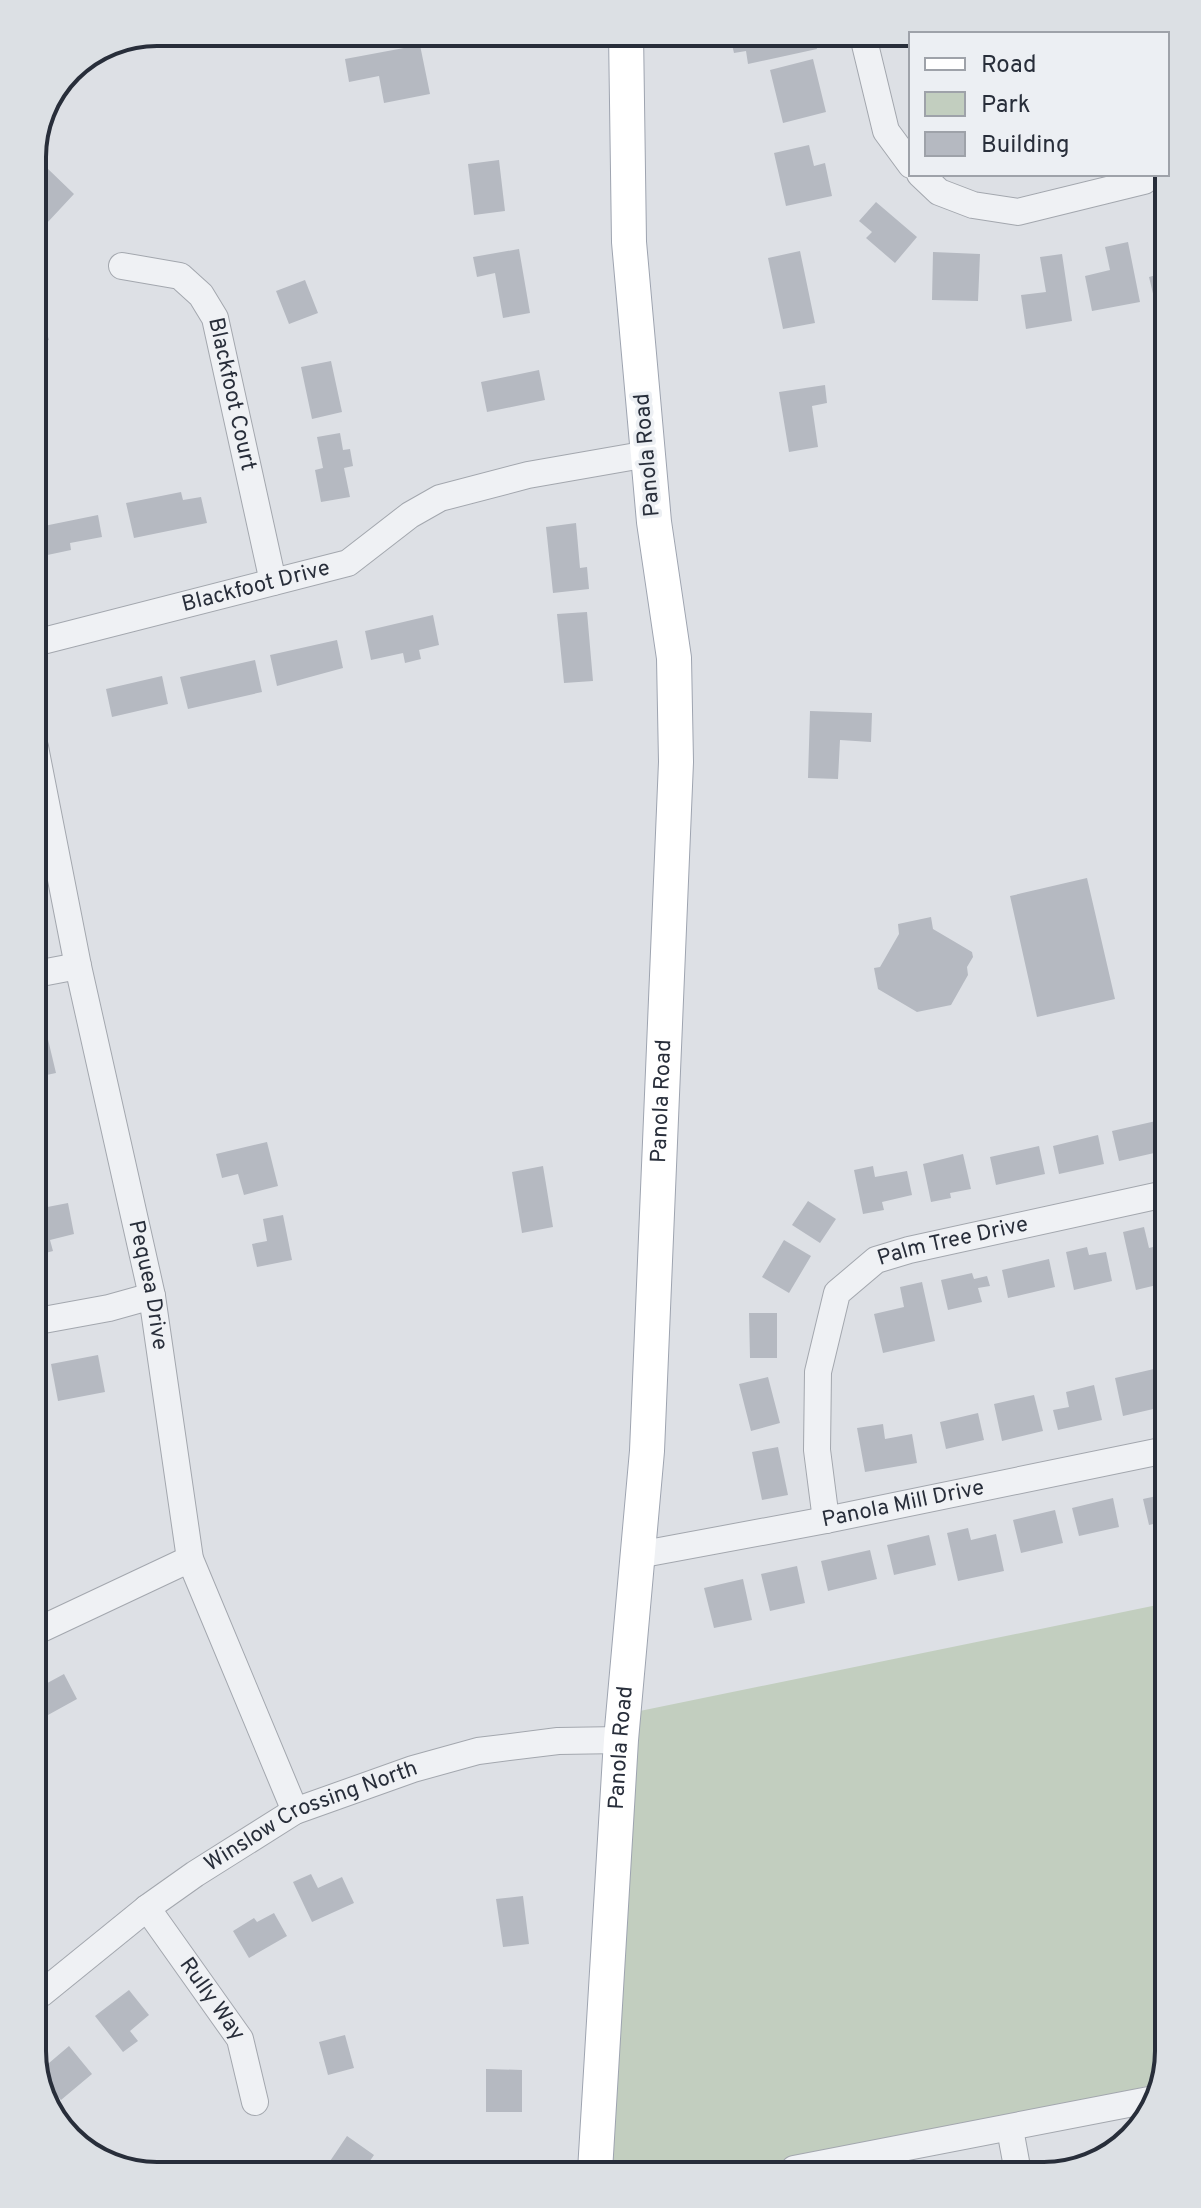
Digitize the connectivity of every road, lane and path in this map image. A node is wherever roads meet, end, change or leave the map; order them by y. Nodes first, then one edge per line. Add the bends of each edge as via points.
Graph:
1 (626, 46) edge
2 (865, 46) edge
3 (909, 162) edge
4 (922, 176) edge
5 (1144, 181) dead end
6 (122, 266) dead end
7 (648, 454) junction
8 (273, 582) junction
9 (46, 640) edge
10 (46, 803) edge
11 (78, 966) junction
12 (46, 972) edge
13 (1155, 1196) edge
14 (152, 1296) junction
15 (46, 1320) edge
16 (1155, 1452) edge
17 (826, 1520) junction
18 (638, 1555) junction
19 (190, 1559) junction
20 (46, 1627) edge
21 (621, 1740) junction
22 (295, 1811) junction
23 (147, 1908) junction
24 (46, 1990) edge
25 (1143, 2101) edge
26 (255, 2102) dead end
27 (1010, 2129) junction
28 (596, 2162) edge
29 (832, 2162) edge
30 (1016, 2162) edge

1 - 7 main road, Panola Road via 629,242
2 - 3 street via 886,131
4 - 5 street via 939,192 973,205 1018,212
6 - 8 street, Blackfoot Court via 180,276 215,318
7 - 8 street, Blackfoot Drive via 528,475 440,498 348,563
7 - 18 main road, Panola Road via 674,658 676,762 647,1451
8 - 9 street, Blackfoot Drive
10 - 11 street, Pequea Drive
11 - 12 street
11 - 14 street, Pequea Drive
13 - 17 street, Palm Tree Drive via 876,1260 837,1293 818,1372 817,1450
14 - 15 street
14 - 19 street, Pequea Drive
16 - 17 street, Panola Mill Drive
17 - 18 street, Panola Mill Drive
18 - 21 main road, Panola Road
19 - 20 street
19 - 22 street, Pequea Drive
21 - 22 street, Winslow Crossing North via 478,1751
21 - 28 main road, Panola Road
22 - 23 street, Winslow Crossing North
23 - 24 street, Winslow Crossing North
23 - 26 street, Rully Way via 240,2039
25 - 27 street
27 - 29 street
27 - 30 street

